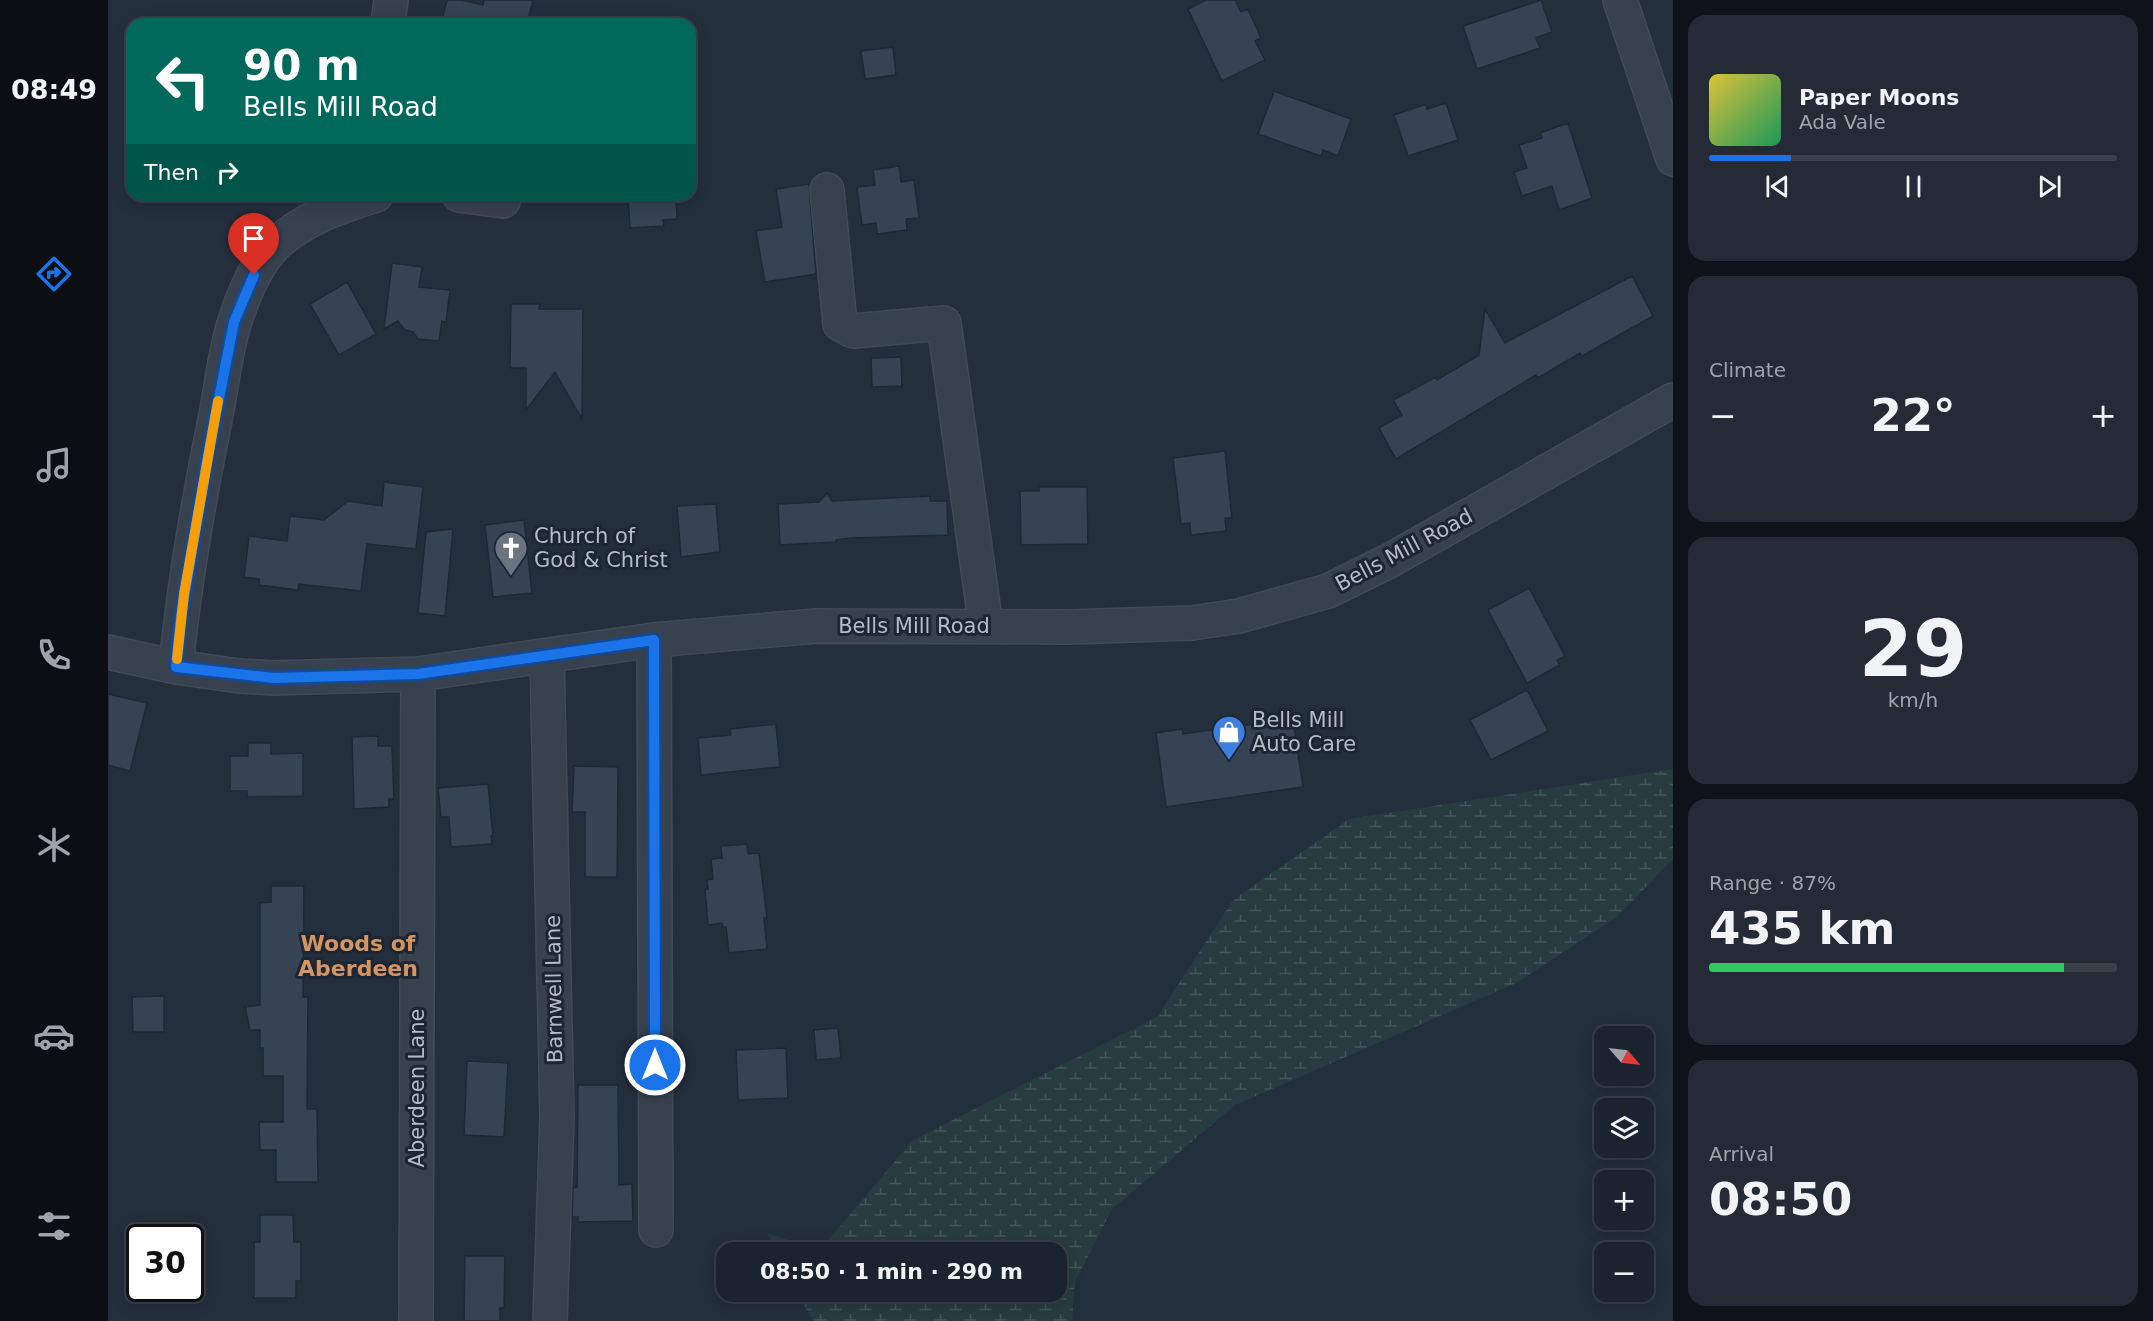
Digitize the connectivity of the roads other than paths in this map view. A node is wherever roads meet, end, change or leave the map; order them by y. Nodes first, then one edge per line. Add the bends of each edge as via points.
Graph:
1 (392, 0) edge
2 (1620, 0) edge
3 (389, 18) edge
4 (1673, 159) edge
5 (826, 190) dead end
6 (357, 201) edge
7 (1673, 400) edge
8 (986, 627) junction
9 (654, 640) junction
10 (108, 652) edge
11 (547, 657) junction
12 (176, 667) junction
13 (418, 674) junction
14 (656, 1230) dead end
15 (416, 1321) edge
16 (550, 1321) edge

1 - 3 street
2 - 4 street
5 - 8 street via 840,324 853,331 944,323
6 - 12 street via 298,226 274,246 254,275 234,322 206,465
7 - 8 street, Bells Mill Road via 1389,561 1305,599 1192,623
8 - 9 street, Bells Mill Road via 816,626
9 - 11 street, Bells Mill Road
9 - 14 street
10 - 12 street, Bells Mill Road
11 - 13 street, Bells Mill Road
11 - 16 street, Barnwell Lane via 557,1117
12 - 13 street, Bells Mill Road via 274,678
13 - 15 street, Aberdeen Lane

